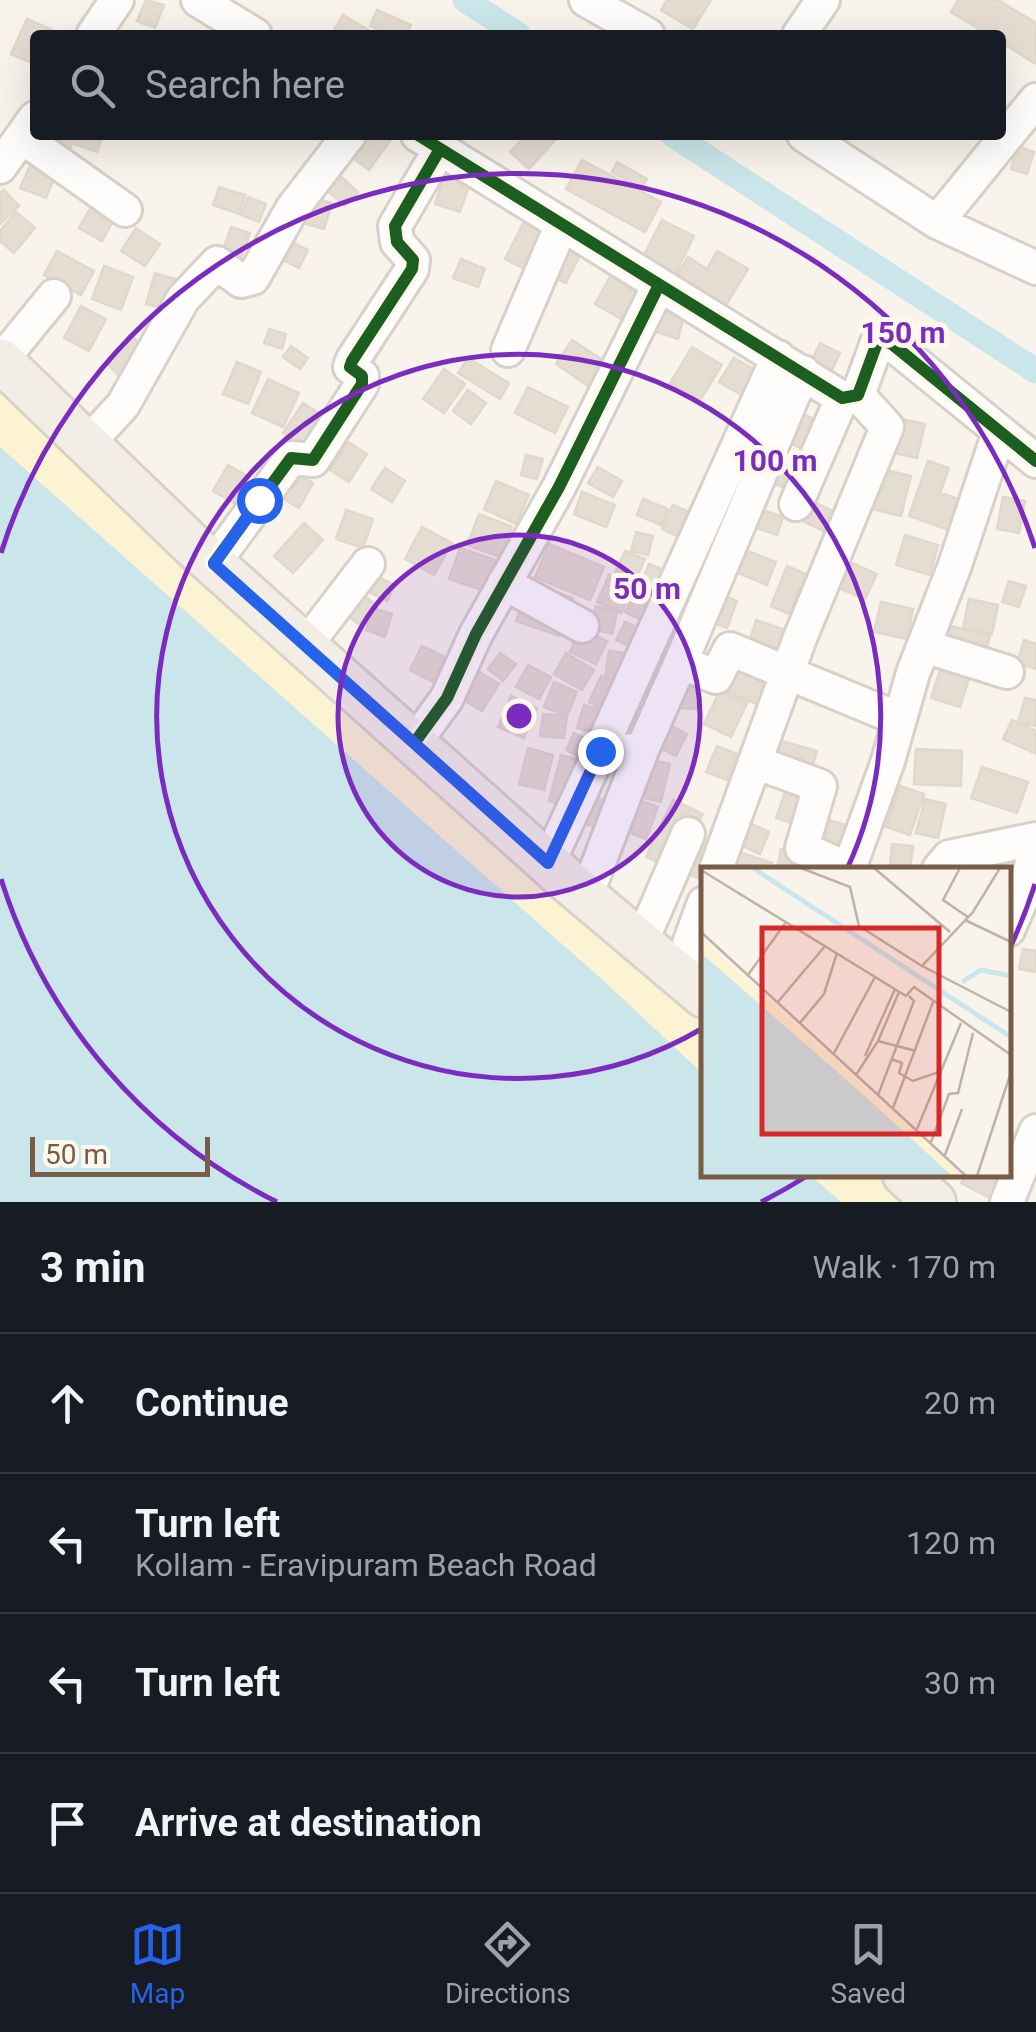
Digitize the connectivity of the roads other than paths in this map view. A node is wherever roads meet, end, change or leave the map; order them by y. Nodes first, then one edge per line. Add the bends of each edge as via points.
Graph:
1 (117, 0) edge
2 (198, 0) edge
3 (586, 0) edge
4 (823, 0) edge
5 (96, 30) edge
6 (247, 30) edge
7 (639, 30) edge
8 (802, 30) edge
9 (1036, 100) edge
10 (28, 127) edge
11 (1006, 137) edge
12 (43, 140) edge
13 (344, 140) edge
14 (812, 140) edge
15 (1004, 140) edge
16 (429, 142) edge
17 (0, 167) edge
18 (125, 210) dead end
19 (937, 222) junction
20 (562, 224) junction
21 (1036, 268) edge
22 (659, 285) junction
23 (54, 296) dead end
24 (508, 350) dead end
25 (1, 361) edge
26 (791, 365) junction
27 (850, 397) junction
28 (999, 432) junction
29 (87, 444) junction
30 (1036, 461) edge
31 (796, 504) dead end
32 (214, 564) junction
33 (368, 564) dead end
34 (504, 584) junction
35 (582, 626) dead end
36 (306, 645) junction
37 (924, 646) junction
38 (681, 662) junction
39 (790, 672) junction
40 (1007, 672) dead end
41 (899, 719) junction
42 (415, 742) junction
43 (642, 750) junction
44 (600, 751) junction
45 (755, 762) junction
46 (688, 834) dead end
47 (1036, 841) edge
48 (548, 863) junction
49 (717, 867) edge
50 (843, 867) edge
51 (850, 867) edge
52 (941, 867) edge
53 (586, 896) junction
54 (701, 921) edge
55 (1011, 923) edge
56 (641, 943) junction
57 (690, 985) edge
58 (1036, 1132) edge
59 (1007, 1202) edge

1 - 5 street
2 - 6 street
3 - 7 street
4 - 8 street
9 - 11 street
10 - 17 street
12 - 18 street
13 - 29 street via 292,209 253,278 240,280 217,262 183,299 123,405
14 - 19 street
15 - 19 street
16 - 20 street
16 - 32 street via 394,226 412,269 352,360 362,384 313,460 291,458
19 - 21 street
20 - 22 street
20 - 24 street
22 - 26 street
22 - 34 street
23 - 25 street
25 - 29 main road
26 - 27 street
26 - 38 street
26 - 44 street
27 - 28 street via 880,339
27 - 31 street
27 - 39 street via 886,427
28 - 30 street
28 - 37 street
29 - 32 main road
32 - 36 main road
33 - 36 street
34 - 35 street
34 - 42 street via 447,698
36 - 42 main road
37 - 40 street
37 - 41 street
38 - 39 street via 716,677 730,649
38 - 43 street
39 - 41 street
39 - 45 street
41 - 51 street
42 - 48 main road
43 - 44 street
43 - 53 street
44 - 48 street
45 - 49 street
45 - 50 street via 820,786 802,848
46 - 56 street
47 - 52 street via 948,857
47 - 55 street
48 - 53 main road
53 - 56 main road
54 - 57 street
56 - 57 main road
58 - 59 street

